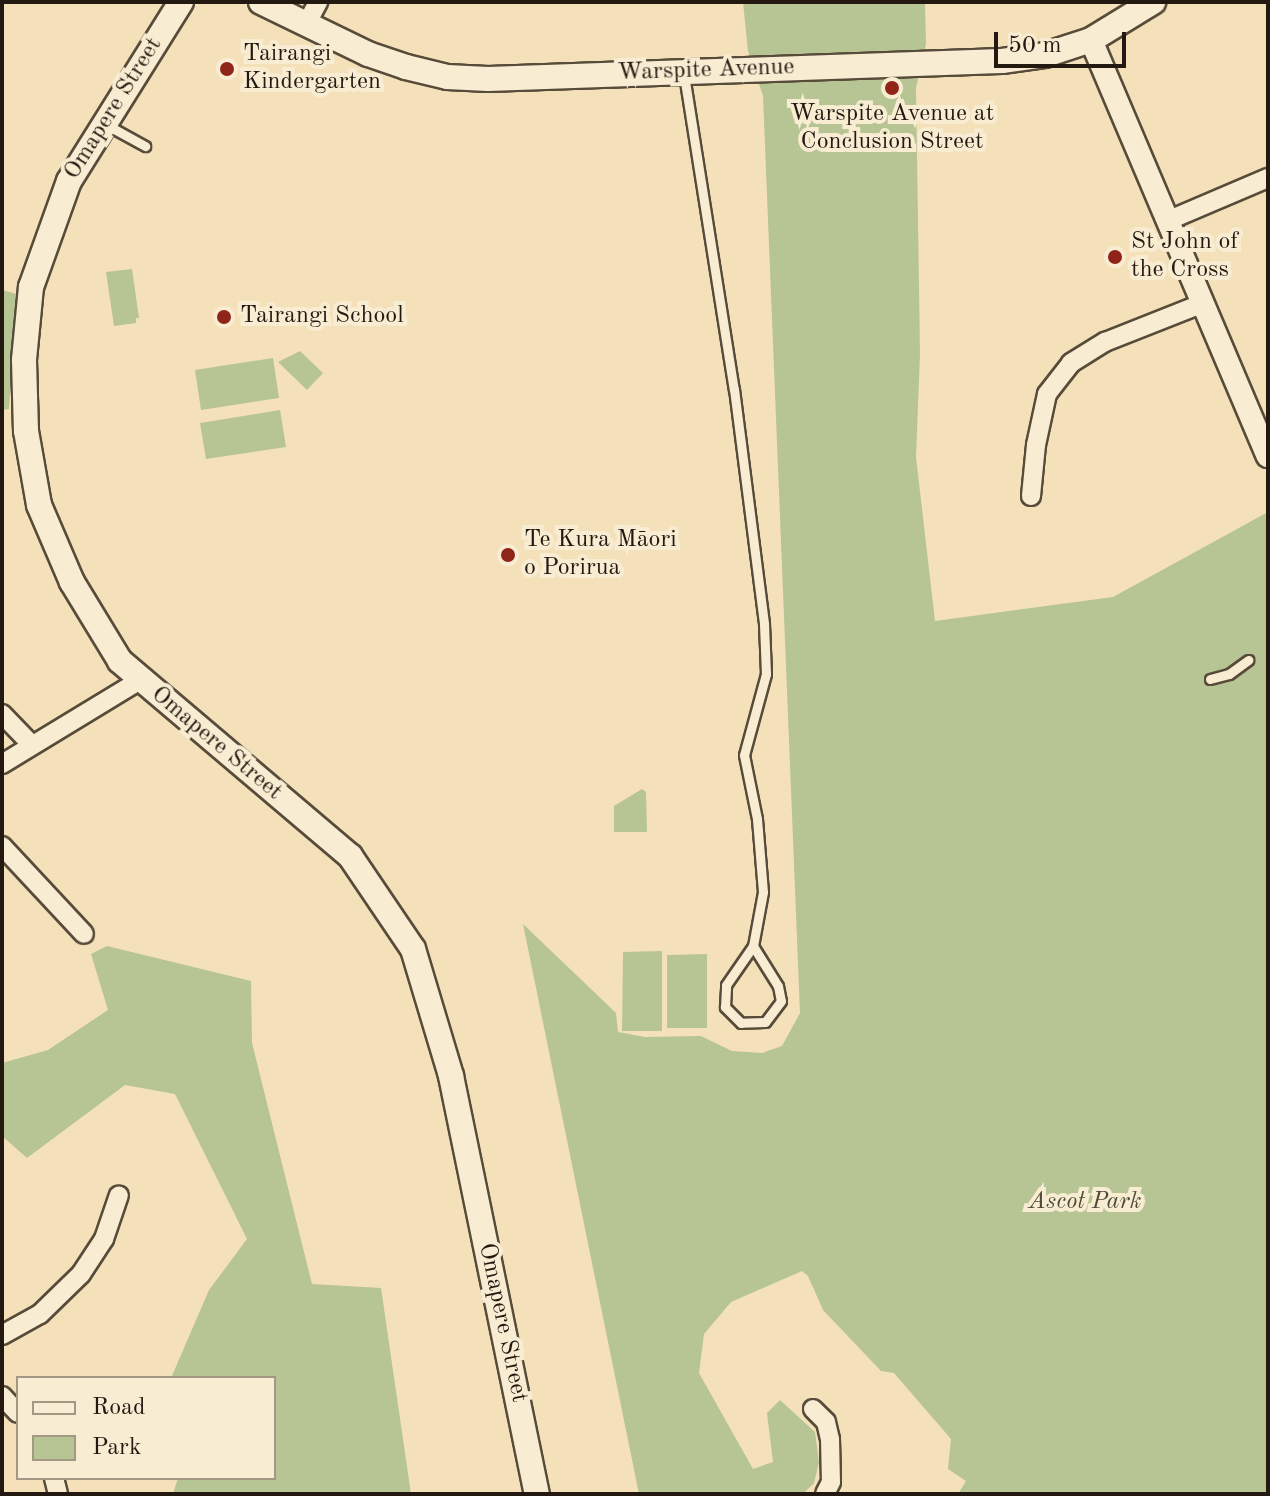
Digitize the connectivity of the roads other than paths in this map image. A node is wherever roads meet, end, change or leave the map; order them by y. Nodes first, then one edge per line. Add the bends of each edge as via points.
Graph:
1 (181, 2) edge
2 (261, 2) edge
3 (1153, 2) edge
4 (313, 12) edge
5 (1091, 40) junction
6 (684, 72) junction
7 (105, 124) junction
8 (145, 146) dead end
9 (1268, 178) edge
10 (1167, 221) junction
11 (1201, 304) junction
12 (1268, 456) edge
13 (1031, 496) dead end
14 (1248, 660) dead end
15 (1210, 679) dead end
16 (140, 680) junction
17 (2, 714) edge
18 (31, 744) junction
19 (2, 764) edge
20 (2, 846) edge
21 (84, 934) dead end
22 (753, 946) junction
23 (119, 1195) dead end
24 (2, 1335) edge
25 (2, 1396) edge
26 (813, 1409) dead end
27 (16, 1411) edge
28 (537, 1494) edge
29 (825, 1494) edge

1 - 7 main road, Omapere Street
2 - 4 main road, Warspite Avenue
3 - 5 main road, Warspite Avenue
4 - 6 main road, Warspite Avenue via 368,54 447,77
5 - 6 main road, Warspite Avenue via 1045,55 1002,61
5 - 10 street
6 - 22 lane via 734,389 764,624 766,674 744,755 757,819 763,892
7 - 8 lane
7 - 16 main road, Omapere Street via 69,181 31,287 24,360 26,431 39,505 72,582 120,661
9 - 10 street
10 - 11 street
11 - 12 street
11 - 13 street via 1105,342 1071,363 1047,394
14 - 15 lane via 1229,674
16 - 18 street
16 - 28 main road, Omapere Street via 350,856 413,949 451,1076
17 - 18 street
18 - 19 street
20 - 21 street
22 - 22 lane via 778,986 781,1001 765,1022 741,1023 725,1007 726,985
23 - 24 street via 104,1239 81,1274 40,1314
25 - 27 street
26 - 29 street via 826,1422 830,1439 831,1482

